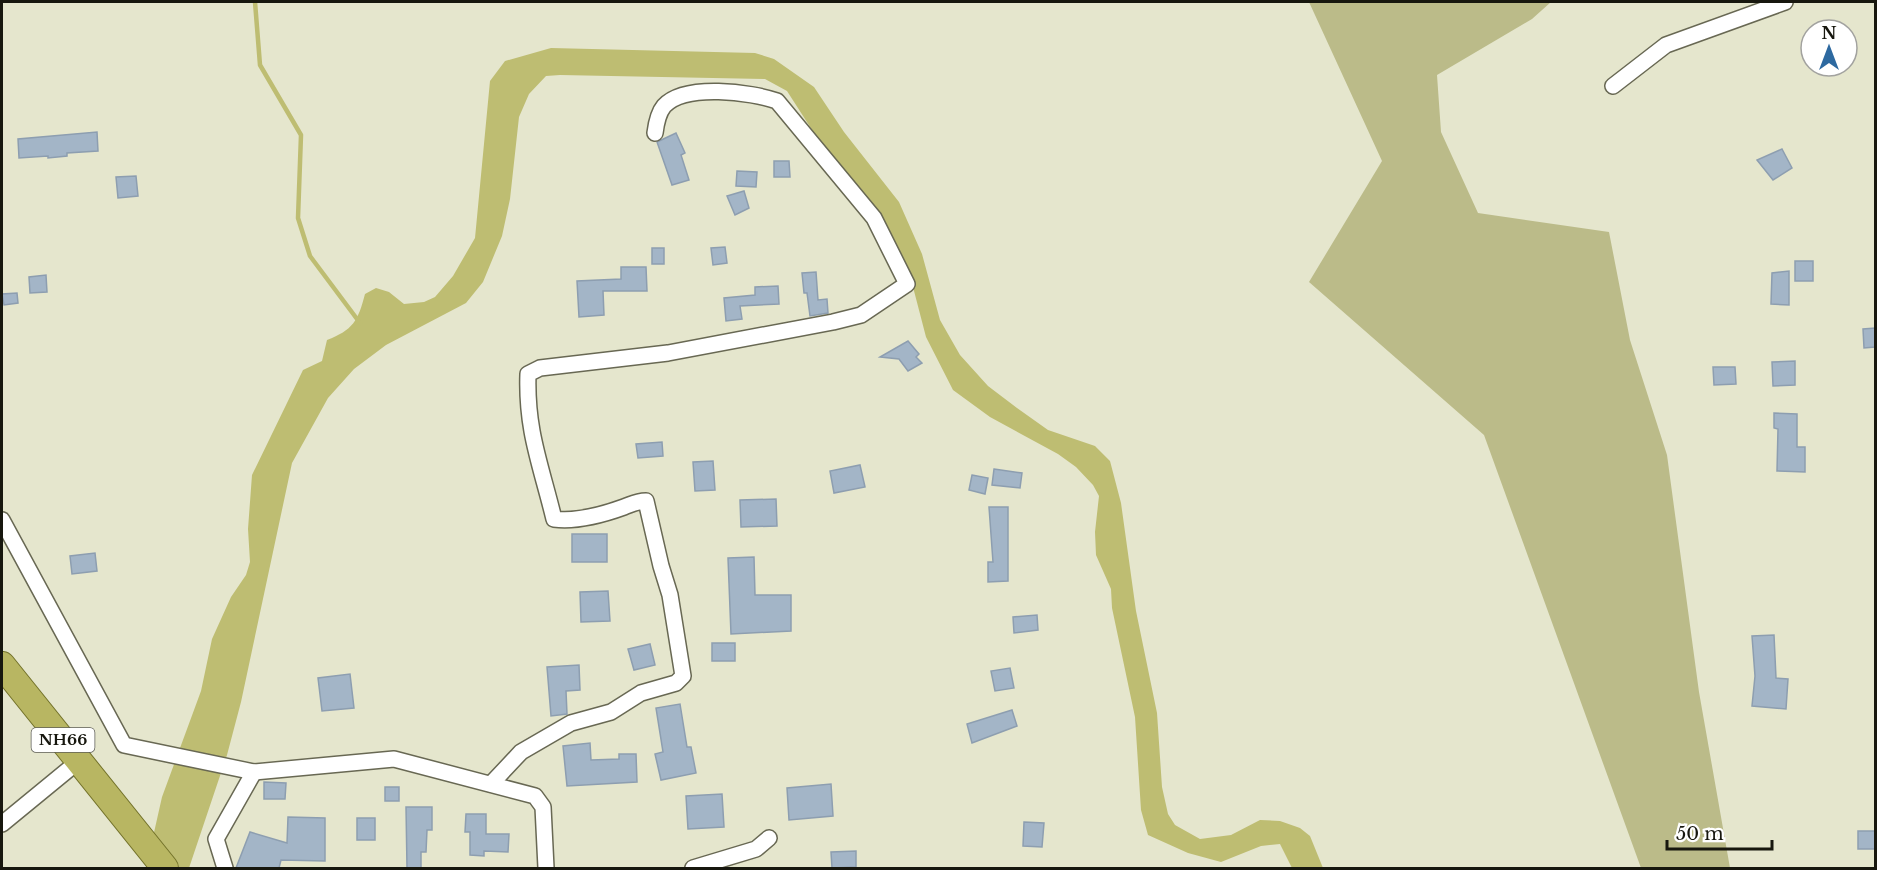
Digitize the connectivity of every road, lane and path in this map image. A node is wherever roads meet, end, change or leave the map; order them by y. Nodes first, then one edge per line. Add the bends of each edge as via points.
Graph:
1 (1785, 2) edge
2 (1613, 86) dead end
3 (655, 133) dead end
4 (2, 520) edge
5 (2, 665) edge
6 (80, 760) junction
7 (254, 772) junction
8 (491, 784) junction
9 (2, 824) edge
10 (769, 838) dead end
11 (165, 868) edge
12 (225, 868) edge
13 (546, 868) edge
14 (693, 868) edge

1 - 2 street via 1666,45
3 - 8 street via 664,107 684,93 757,94 777,101 874,218 907,284 861,315 833,322 668,352 540,368 528,374 527,413 554,519 568,521 646,501 670,595 683,676 676,683 641,693 611,712 571,723 521,752
4 - 7 street via 124,745
5 - 6 highway, NH66
6 - 9 street
6 - 11 highway, NH66
7 - 8 street via 394,759
7 - 12 street via 216,839
8 - 13 street via 535,796 543,807
10 - 14 street via 756,849

